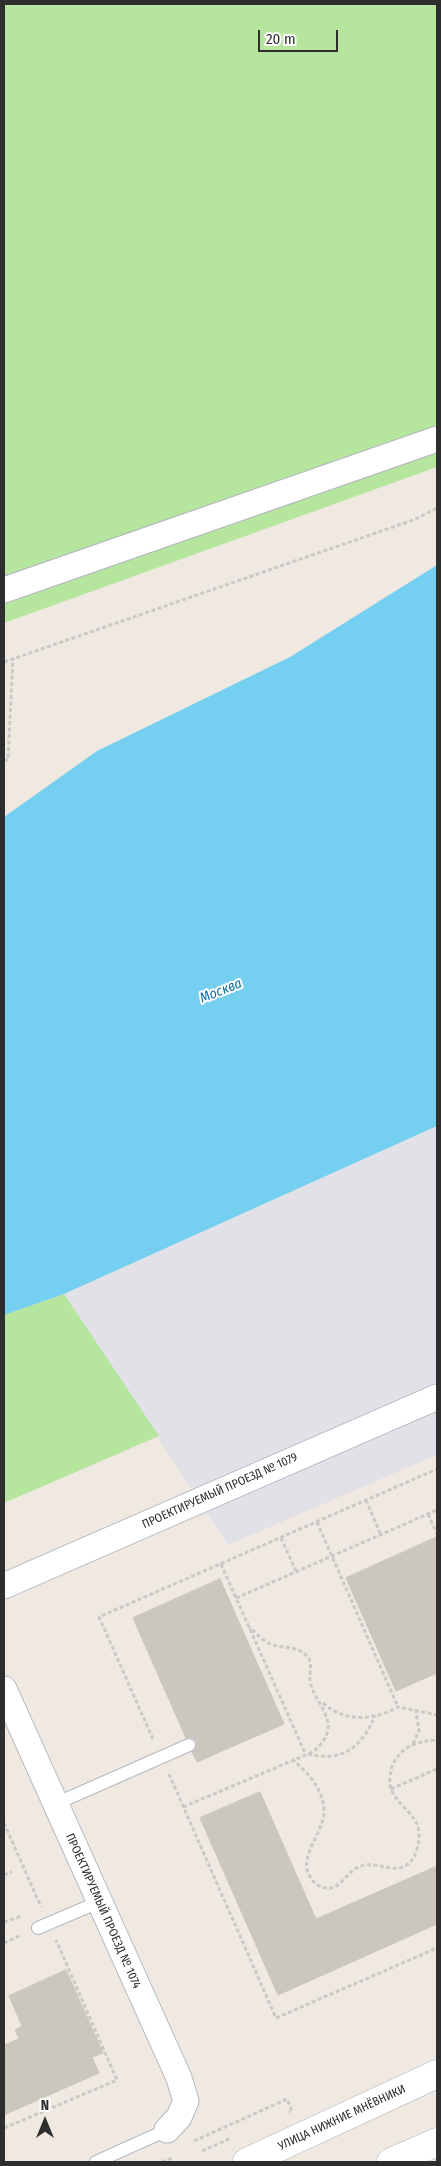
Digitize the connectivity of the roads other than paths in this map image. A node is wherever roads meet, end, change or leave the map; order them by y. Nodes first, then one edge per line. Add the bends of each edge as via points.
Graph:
1 (437, 439) edge
2 (4, 590) edge
3 (437, 1396) edge
4 (4, 1586) edge
5 (4, 1689) edge
6 (189, 1746) dead end
7 (55, 1804) junction
8 (100, 1902) junction
9 (43, 1926) road end
10 (433, 2072) edge
11 (176, 2138) joint
12 (437, 2142) edge
13 (96, 2162) edge
14 (247, 2162) edge
15 (391, 2162) edge

1 - 2 street
3 - 4 street, ПРОЕКТИРУЕМЫЙ ПРОЕЗД № 1079
5 - 7 street, ПРОЕКТИРУЕМЫЙ ПРОЕЗД № 1074
6 - 7 lane
7 - 8 street, ПРОЕКТИРУЕМЫЙ ПРОЕЗД № 1074
8 - 9 lane
8 - 11 street, ПРОЕКТИРУЕМЫЙ ПРОЕЗД № 1074 via 179,2078 186,2101 179,2117
10 - 14 main road, УЛИЦА НИЖНИЕ МНЁВНИКИ
11 - 13 lane
12 - 15 main road

